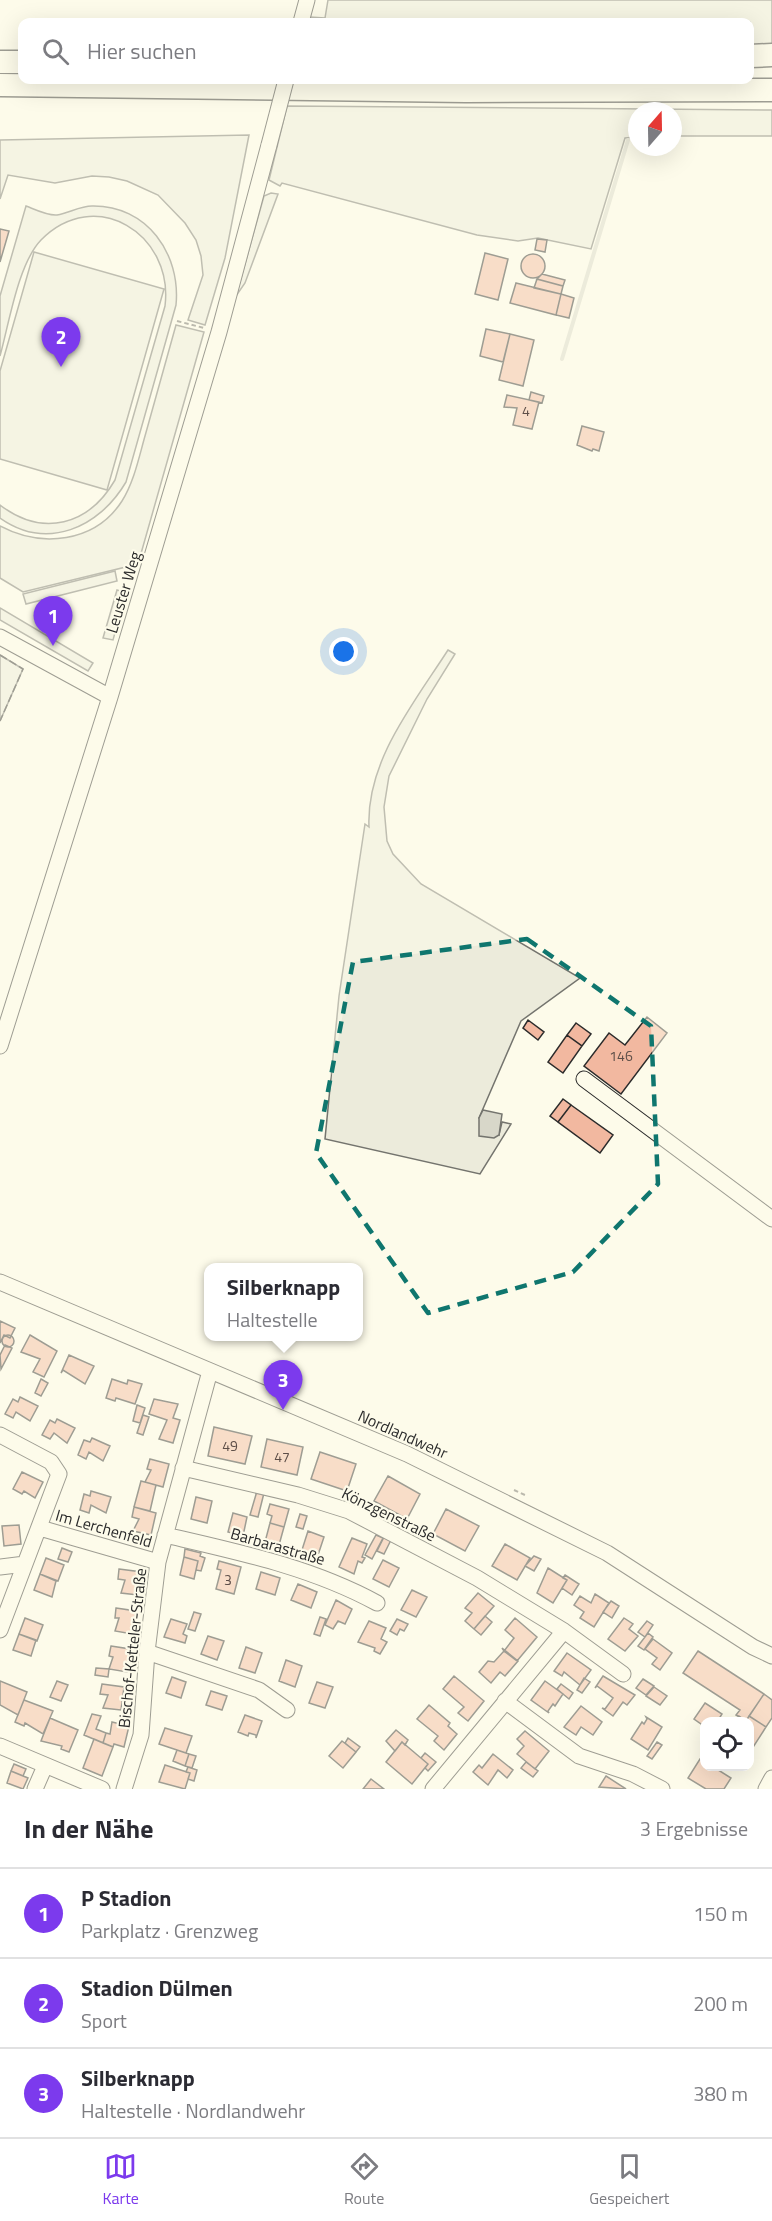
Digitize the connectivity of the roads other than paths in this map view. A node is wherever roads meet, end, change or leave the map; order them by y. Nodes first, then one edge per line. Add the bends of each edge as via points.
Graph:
1 (772, 55) edge
2 (754, 56) edge
3 (0, 62) edge
4 (18, 62) edge
5 (772, 66) edge
6 (754, 67) edge
7 (285, 84) edge
8 (0, 85) edge
9 (772, 90) edge
10 (717, 91) junction
11 (772, 102) edge
12 (0, 637) edge
13 (110, 697) junction
14 (0, 1046) edge
15 (584, 1079) dead end
16 (772, 1219) edge
17 (0, 1282) edge
18 (210, 1371) junction
19 (0, 1435) edge
20 (183, 1468) junction
21 (40, 1528) junction
22 (165, 1535) junction
23 (158, 1562) junction
24 (25, 1564) junction
25 (0, 1567) edge
26 (377, 1603) dead end
27 (0, 1630) edge
28 (564, 1631) junction
29 (147, 1652) junction
30 (772, 1656) edge
31 (622, 1674) dead end
32 (505, 1701) junction
33 (287, 1710) dead end
34 (0, 1746) edge
35 (45, 1766) junction
36 (772, 1778) edge
37 (129, 1788) edge
38 (35, 1789) edge
39 (102, 1789) edge
40 (433, 1789) edge
41 (662, 1789) edge
42 (766, 1789) edge

1 - 2 highway
3 - 4 highway
5 - 6 highway
7 - 13 street, Leuster Weg, bridge via 219,332
8 - 10 highway
9 - 10 highway
10 - 11 highway via 754,102
12 - 13 street
13 - 14 street, Leuster Weg
15 - 16 street
17 - 18 street, Nordlandwehr
18 - 20 street, Bischof-Ketteler-Straße
18 - 30 street, Nordlandwehr via 407,1454 527,1512 607,1553
19 - 21 street, Im Lerchenfeld via 51,1462 59,1474
20 - 22 street, Bischof-Ketteler-Straße
20 - 28 street, Könzgenstraße via 350,1511 477,1578
21 - 23 street, Im Lerchenfeld
21 - 24 street, Im Lerchenfeld
22 - 23 street, Bischof-Ketteler-Straße
22 - 26 street, Barbarastraße via 276,1561 344,1585
23 - 29 street, Bischof-Ketteler-Straße
24 - 25 street
24 - 27 street, Im Lerchenfeld
28 - 31 street, Könzgenstraße
28 - 32 street
29 - 33 street via 259,1690
29 - 37 street, Bischof-Ketteler-Straße via 141,1735
32 - 40 street
32 - 41 street via 579,1756 633,1774
34 - 35 street
35 - 38 street
35 - 39 street
36 - 42 street

